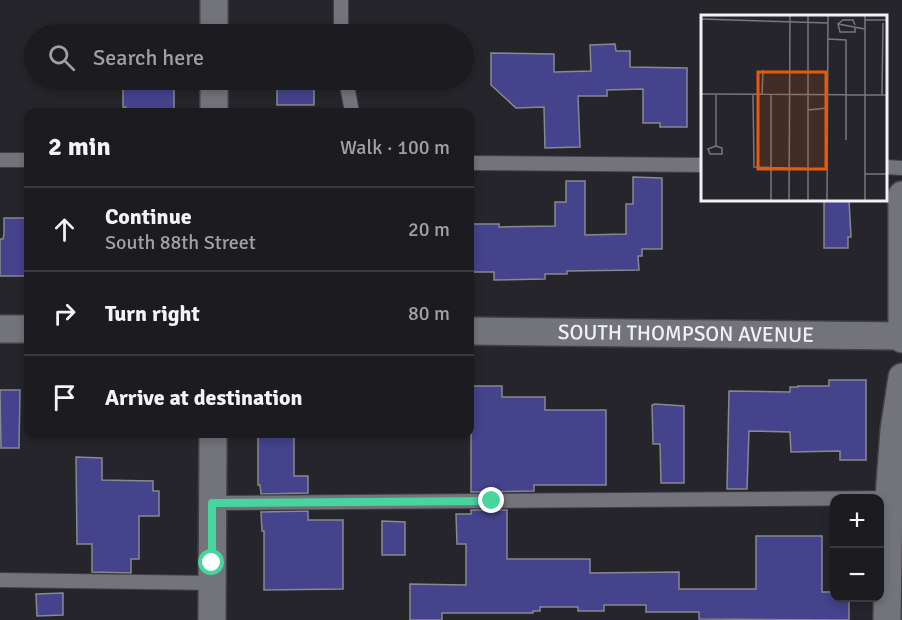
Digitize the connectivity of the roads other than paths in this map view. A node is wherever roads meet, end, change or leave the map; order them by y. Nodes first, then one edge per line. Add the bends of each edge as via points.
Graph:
1 (214, 0) edge
2 (340, 0) edge
3 (214, 24) edge
4 (341, 24) edge
5 (214, 90) edge
6 (348, 90) edge
7 (214, 108) edge
8 (351, 108) edge
9 (0, 160) edge
10 (24, 160) edge
11 (474, 163) edge
12 (701, 165) edge
13 (887, 167) edge
14 (902, 168) edge
15 (902, 195) edge
16 (0, 329) edge
17 (24, 329) edge
18 (474, 332) edge
19 (902, 337) edge
20 (902, 377) edge
21 (213, 438) edge
22 (896, 498) edge
23 (212, 503) junction
24 (0, 580) edge
25 (212, 583) junction
26 (212, 620) edge
27 (887, 620) edge

1 - 3 street
2 - 4 lane
5 - 7 street
6 - 8 lane
9 - 10 lane
11 - 12 lane
13 - 14 lane
15 - 19 street
16 - 17 street
18 - 19 street, SOUTH THOMPSON AVENUE
20 - 22 street via 894,430
21 - 23 street
22 - 23 lane
22 - 27 street
23 - 25 street
24 - 25 lane
25 - 26 street

